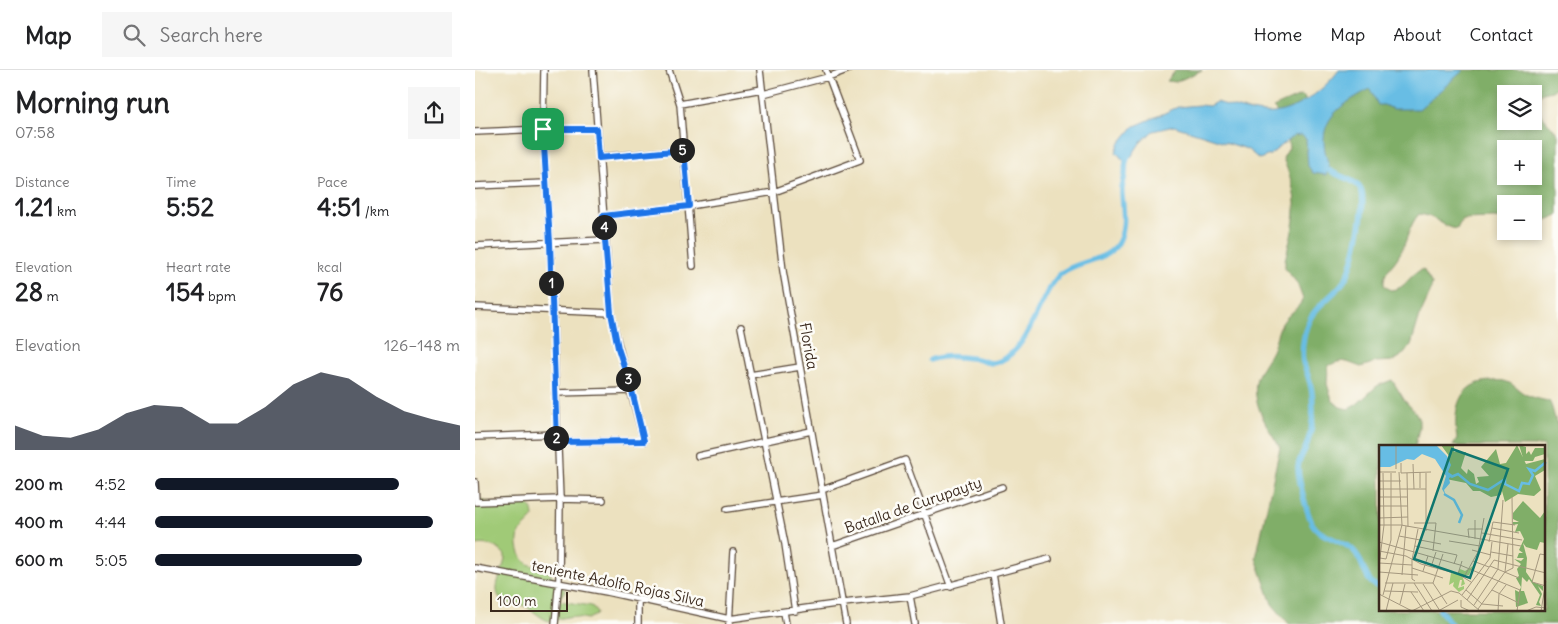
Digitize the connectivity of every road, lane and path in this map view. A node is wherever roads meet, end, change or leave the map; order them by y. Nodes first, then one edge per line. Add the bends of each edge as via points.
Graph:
1 (544, 70) edge
2 (593, 70) edge
3 (669, 70) edge
4 (760, 70) edge
5 (826, 70) edge
6 (847, 70) edge
7 (828, 77) junction
8 (763, 92) junction
9 (680, 104) junction
10 (543, 129) junction
11 (597, 129) junction
12 (475, 132) edge
13 (684, 150) junction
14 (599, 158) junction
15 (546, 183) junction
16 (475, 186) edge
17 (774, 192) junction
18 (689, 206) junction
19 (603, 216) junction
20 (605, 240) junction
21 (550, 243) junction
22 (475, 246) edge
23 (693, 266) dead end
24 (475, 307) edge
25 (552, 310) junction
26 (611, 313) junction
27 (741, 327) dead end
28 (800, 367) junction
29 (750, 375) junction
30 (632, 391) junction
31 (555, 393) junction
32 (811, 430) junction
33 (556, 434) junction
34 (475, 437) edge
35 (557, 442) junction
36 (763, 442) junction
37 (698, 456) dead end
38 (475, 482) edge
39 (1002, 487) dead end
40 (823, 493) junction
41 (560, 499) junction
42 (476, 500) edge
43 (603, 500) dead end
44 (776, 502) junction
45 (475, 508) edge
46 (727, 509) dead end
47 (924, 515) junction
48 (832, 546) junction
49 (733, 552) dead end
50 (1049, 559) dead end
51 (475, 568) edge
52 (993, 574) junction
53 (559, 582) junction
54 (951, 587) junction
55 (910, 596) junction
56 (638, 599) junction
57 (843, 603) junction
58 (795, 611) junction
59 (784, 612) junction
60 (729, 622) edge
61 (555, 624) edge
62 (637, 624) edge
63 (786, 624) edge
64 (847, 624) edge
65 (915, 624) edge
66 (1001, 624) edge

1 - 10 street
2 - 11 street
3 - 9 street
4 - 8 street, Florida
5 - 7 street
6 - 7 street
7 - 8 street
7 - 17 street via 860,160
8 - 9 street
8 - 17 street, Florida
9 - 13 street
10 - 11 street
10 - 12 street
10 - 15 street
11 - 14 street
13 - 14 street
13 - 18 street
14 - 19 street
15 - 16 street
15 - 21 street
17 - 18 street
17 - 28 street, Florida via 783,271
18 - 19 street
18 - 23 street
19 - 20 street
20 - 21 street
20 - 26 street
21 - 22 street
21 - 25 street
24 - 25 street
25 - 26 street
25 - 31 street
26 - 30 street
27 - 29 street
28 - 29 street
28 - 32 street, Florida
29 - 36 street
30 - 31 street
30 - 35 street via 644,441
31 - 33 street
32 - 36 street
32 - 40 street, Florida
33 - 34 street
33 - 35 street
35 - 41 street
36 - 37 street
36 - 44 street
38 - 42 street
39 - 47 street, Batalla de Curupayty
40 - 44 street
40 - 47 street via 905,460
40 - 48 street, Florida
41 - 42 street
41 - 43 street
41 - 53 street
42 - 45 street
44 - 46 street
44 - 58 street
47 - 48 street, Batalla de Curupayty
47 - 54 street
48 - 57 street, Florida
49 - 60 street
50 - 52 street, teniente Adolfo Rojas Silva
51 - 53 street, teniente Adolfo Rojas Silva
52 - 54 street, teniente Adolfo Rojas Silva
52 - 66 street
53 - 56 street, teniente Adolfo Rojas Silva
53 - 61 street
54 - 55 street, teniente Adolfo Rojas Silva
55 - 57 street, teniente Adolfo Rojas Silva
55 - 65 street
56 - 60 street, teniente Adolfo Rojas Silva
56 - 62 street
57 - 58 street, teniente Adolfo Rojas Silva
57 - 64 street, Florida
58 - 59 street, teniente Adolfo Rojas Silva
59 - 60 street, teniente Adolfo Rojas Silva
59 - 63 street

